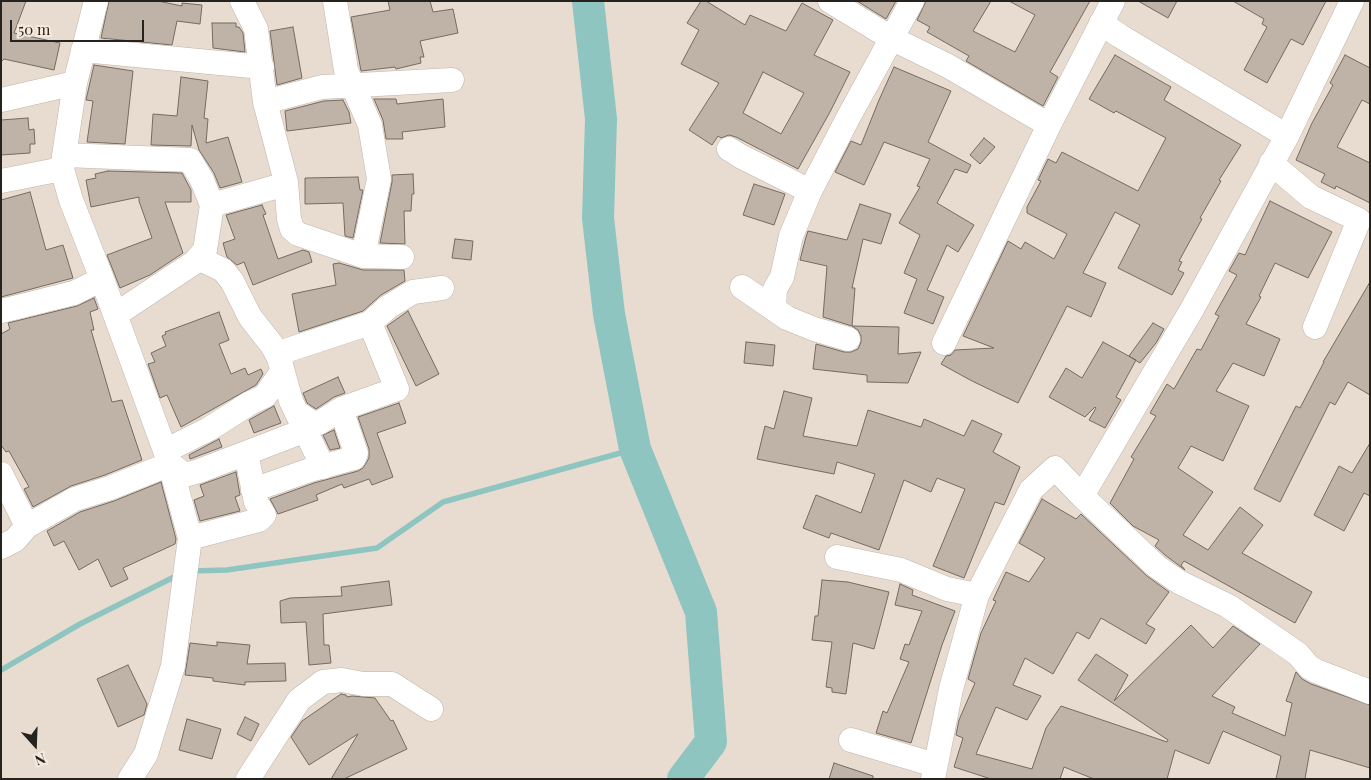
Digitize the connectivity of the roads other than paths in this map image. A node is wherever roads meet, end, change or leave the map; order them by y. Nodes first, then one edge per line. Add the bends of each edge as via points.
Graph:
1 (96, 1) edge
2 (242, 1) edge
3 (335, 1) edge
4 (830, 1) edge
5 (912, 1) edge
6 (1113, 1) edge
7 (1352, 1) edge
8 (1101, 24) junction
9 (891, 38) junction
10 (82, 50) junction
11 (262, 67) junction
12 (452, 80) dead end
13 (75, 83) junction
14 (353, 86) junction
15 (1, 100) edge
16 (265, 102) junction
17 (1049, 125) junction
18 (1287, 136) junction
19 (728, 149) dead end
20 (63, 162) junction
21 (1271, 163) junction
22 (1, 181) edge
23 (286, 184) junction
24 (810, 191) junction
25 (212, 205) junction
26 (1364, 224) edge
27 (364, 256) junction
28 (402, 257) dead end
29 (198, 258) junction
30 (102, 279) junction
31 (742, 287) dead end
32 (442, 288) dead end
33 (774, 308) junction
34 (1, 311) edge
35 (115, 315) junction
36 (370, 323) junction
37 (1315, 327) dead end
38 (848, 339) dead end
39 (944, 343) dead end
40 (280, 356) junction
41 (341, 409) junction
42 (302, 422) junction
43 (245, 455) junction
44 (167, 458) junction
45 (324, 467) junction
46 (1, 474) edge
47 (253, 490) junction
48 (1082, 496) junction
49 (27, 526) junction
50 (190, 538) junction
51 (1, 547) edge
52 (837, 557) dead end
53 (977, 595) junction
54 (1370, 692) edge
55 (431, 710) dead end
56 (851, 740) dead end
57 (934, 772) edge
58 (130, 779) edge
59 (248, 779) edge

1 - 10 street
2 - 11 street via 256,29
3 - 14 street via 346,70
4 - 9 street
5 - 9 street
6 - 8 street
7 - 18 street
8 - 17 street
8 - 18 street
9 - 17 street via 948,66
9 - 24 street
10 - 11 street
10 - 13 street
11 - 16 street
12 - 14 street
13 - 15 street
13 - 20 street
14 - 16 street via 322,87
14 - 27 street via 370,125 379,179
16 - 23 street
17 - 39 street
18 - 21 street
19 - 24 street
20 - 22 street
20 - 25 street via 190,160
20 - 30 street via 71,200
21 - 26 street via 1311,197
21 - 48 street via 1191,311
23 - 25 street
23 - 27 street via 292,229 298,234
24 - 33 street via 791,236 782,277 774,289
25 - 29 street via 205,250
26 - 37 street
27 - 28 street
29 - 35 street
29 - 40 street via 223,270 250,317
30 - 34 street via 74,293
30 - 35 street
31 - 33 street
32 - 36 street via 413,292
33 - 38 street via 787,318
35 - 44 street
36 - 40 street
36 - 41 street via 397,389
40 - 42 street via 291,401
40 - 44 street via 265,396
41 - 42 street via 316,424
41 - 45 street via 356,453 354,458
42 - 43 street via 293,434
42 - 45 street
43 - 44 street via 185,475
43 - 47 street
44 - 49 street via 110,488 75,499
44 - 50 street
45 - 47 street
46 - 49 street
47 - 50 street via 264,515 258,520
48 - 53 street via 1055,468 1031,490
48 - 54 street via 1156,566 1179,582 1228,606 1298,654 1316,671
49 - 51 street via 15,540
50 - 58 street via 172,666 146,754
52 - 53 street via 901,570 947,589
53 - 57 street via 951,689
55 - 59 street via 392,684 342,680 323,682 299,700
56 - 57 street

